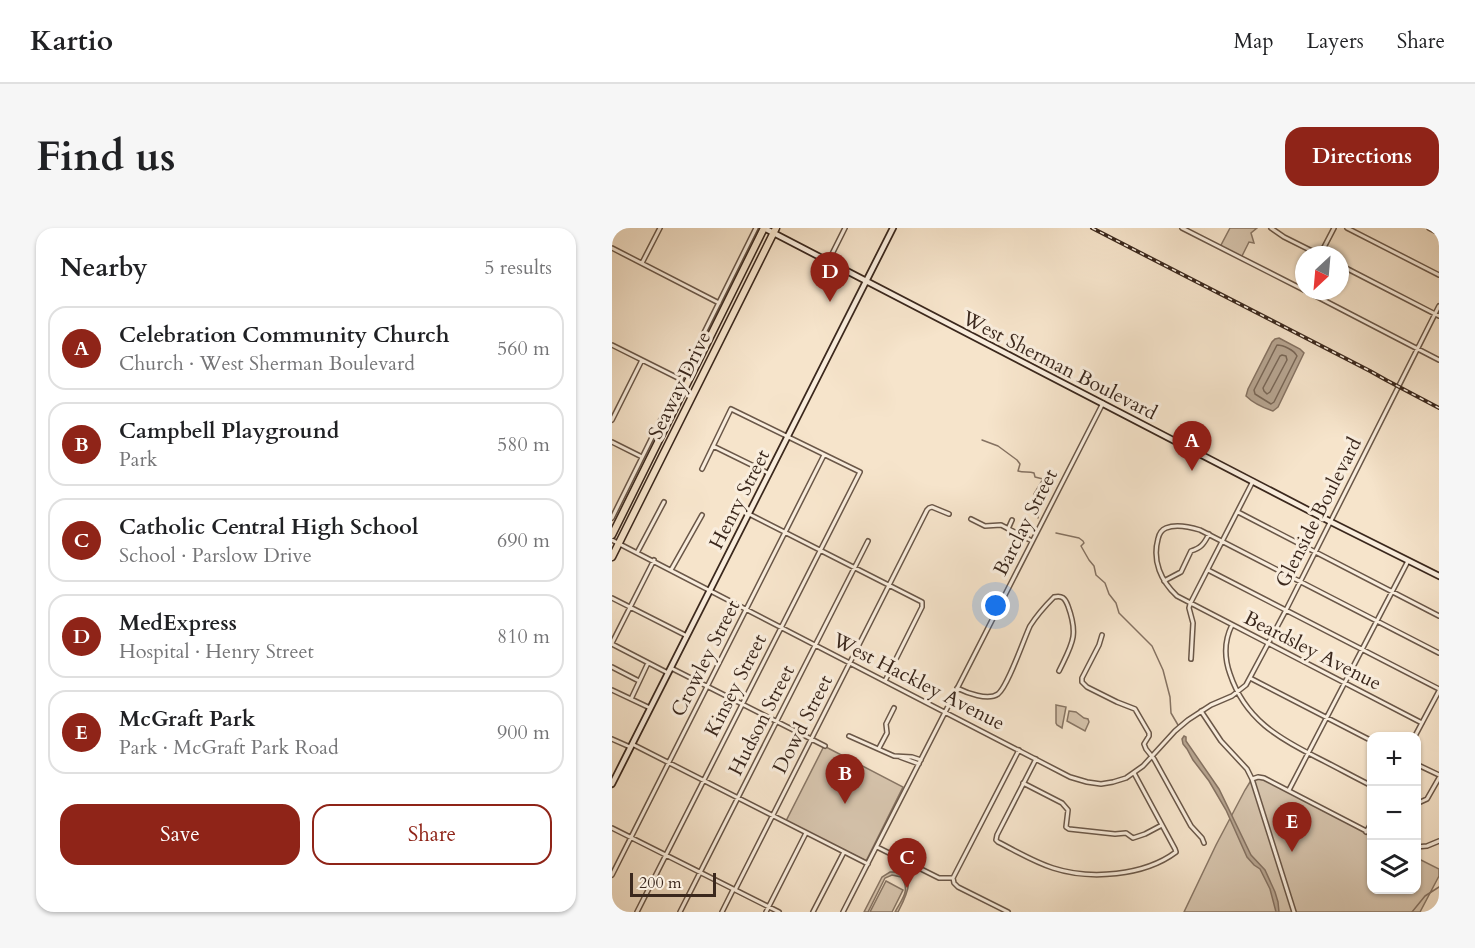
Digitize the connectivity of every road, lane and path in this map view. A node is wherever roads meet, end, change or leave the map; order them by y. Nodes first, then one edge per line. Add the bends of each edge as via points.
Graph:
1 (660, 228) edge
2 (845, 228) edge
3 (893, 228) edge
4 (1182, 228) edge
5 (1271, 228) edge
6 (1334, 228) edge
7 (1347, 228) edge
8 (1429, 228) edge
9 (761, 229) edge
10 (775, 231) edge
11 (1439, 233) edge
12 (1302, 246) edge
13 (1325, 246) edge
14 (612, 248) edge
15 (642, 262) junction
16 (828, 262) junction
17 (1349, 270) edge
18 (1439, 275) edge
19 (866, 281) junction
20 (1295, 284) edge
21 (746, 287) junction
22 (1325, 300) edge
23 (719, 303) junction
24 (1439, 306) edge
25 (1437, 315) edge
26 (612, 345) edge
27 (1418, 348) junction
28 (642, 360) junction
29 (1439, 360) edge
30 (681, 380) junction
31 (1103, 403) junction
32 (612, 420) edge
33 (788, 436) junction
34 (612, 442) edge
35 (713, 446) junction
36 (824, 454) junction
37 (642, 457) junction
38 (702, 469) dead end
39 (768, 473) junction
40 (1253, 481) junction
41 (634, 490) junction
42 (664, 502) dead end
43 (1238, 512) junction
44 (749, 514) junction
45 (949, 514) dead end
46 (702, 515) dead end
47 (612, 518) edge
48 (971, 519) dead end
49 (1012, 520) dead end
50 (1331, 522) junction
51 (1008, 529) junction
52 (785, 532) junction
53 (1209, 534) junction
54 (612, 535) edge
55 (612, 540) edge
56 (620, 540) junction
57 (868, 541) dead end
58 (1032, 541) junction
59 (1222, 542) junction
60 (820, 550) junction
61 (1315, 552) junction
62 (637, 553) junction
63 (612, 557) edge
64 (654, 560) junction
65 (1408, 561) junction
66 (855, 568) junction
67 (671, 570) junction
68 (1208, 570) junction
69 (1439, 576) edge
70 (1164, 581) junction
71 (1300, 581) junction
72 (889, 585) junction
73 (710, 591) junction
74 (1392, 592) junction
75 (612, 598) edge
76 (1190, 604) junction
77 (630, 607) junction
78 (746, 609) junction
79 (1286, 610) junction
80 (1439, 616) edge
81 (1377, 621) junction
82 (1232, 625) junction
83 (781, 628) junction
84 (1102, 634) dead end
85 (687, 636) junction
86 (612, 644) edge
87 (1268, 644) junction
88 (816, 645) junction
89 (1362, 650) junction
90 (1439, 652) edge
91 (1191, 659) dead end
92 (648, 663) junction
93 (850, 663) junction
94 (612, 667) edge
95 (670, 670) junction
96 (1059, 671) dead end
97 (1250, 678) junction
98 (639, 681) junction
99 (885, 681) junction
100 (1345, 683) junction
101 (707, 686) junction
102 (957, 688) junction
103 (612, 690) edge
104 (1439, 690) edge
105 (1238, 693) junction
106 (630, 699) junction
107 (742, 704) junction
108 (650, 708) junction
109 (894, 708) dead end
110 (1201, 711) junction
111 (946, 712) junction
112 (1327, 718) junction
113 (777, 722) junction
114 (1422, 723) junction
115 (1417, 732) edge
116 (849, 736) dead end
117 (612, 739) edge
118 (811, 739) junction
119 (1367, 739) edge
120 (631, 746) junction
121 (825, 746) dead end
122 (879, 748) junction
123 (1019, 750) junction
124 (1309, 754) junction
125 (1152, 756) junction
126 (1036, 759) junction
127 (668, 762) junction
128 (920, 762) junction
129 (1421, 767) edge
130 (1134, 773) junction
131 (1439, 777) edge
132 (1252, 779) junction
133 (703, 780) junction
134 (1023, 783) junction
135 (612, 784) edge
136 (1367, 784) edge
137 (1289, 790) junction
138 (738, 798) junction
139 (1421, 803) edge
140 (772, 816) junction
141 (1163, 824) junction
142 (612, 828) edge
143 (1366, 832) edge
144 (806, 833) junction
145 (631, 837) junction
146 (1439, 841) edge
147 (1204, 843) dead end
148 (877, 847) junction
149 (1421, 847) edge
150 (844, 852) junction
151 (666, 855) junction
152 (868, 864) junction
153 (700, 873) junction
154 (612, 875) edge
155 (953, 878) junction
156 (734, 890) junction
157 (768, 907) junction
158 (637, 912) edge
159 (680, 912) edge
160 (722, 912) edge
161 (766, 912) edge
162 (779, 912) edge
163 (813, 912) edge
164 (843, 912) edge
165 (1008, 912) edge
166 (1294, 912) edge

1 - 15 street
2 - 16 street
3 - 19 main road, Henry Street
4 - 20 street
5 - 12 street
6 - 13 street
7 - 18 street
8 - 11 street
9 - 10 main road, West Sherman Boulevard
9 - 21 highway via 762,239 739,285 742,289
9 - 23 street
9 - 41 highway, Seaway Drive
10 - 16 main road, West Sherman Boulevard
10 - 21 highway, Seaway Drive
14 - 15 street
15 - 23 street
16 - 19 main road, West Sherman Boulevard
17 - 25 street
19 - 31 main road, West Sherman Boulevard
19 - 33 main road, Henry Street
21 - 56 highway, Seaway Drive
22 - 27 street
23 - 30 street
24 - 25 street, Glenside Boulevard
25 - 27 street, Glenside Boulevard
26 - 28 street
27 - 29 street
27 - 50 street, Glenside Boulevard
28 - 30 street
28 - 32 street
30 - 37 street
31 - 40 main road, West Sherman Boulevard
31 - 58 street, Barclay Street
33 - 35 street via 731,409
33 - 36 street
33 - 39 main road, Henry Street
34 - 37 street
35 - 38 street
35 - 39 street
36 - 52 street, Crowley Street
36 - 60 street, Kinsey Street via 860,472
37 - 47 street
39 - 44 main road, Henry Street
40 - 43 street
40 - 50 main road, West Sherman Boulevard
41 - 54 highway, Seaway Drive
41 - 56 highway via 641,490
42 - 62 street
43 - 59 street
43 - 61 street
44 - 52 street
44 - 73 main road, Henry Street
45 - 72 street, Dowd Street via 929,508
46 - 67 street
48 - 51 street via 985,526
49 - 51 street
50 - 61 street, Glenside Boulevard
50 - 65 main road, West Sherman Boulevard
51 - 58 street
52 - 60 street
52 - 78 street, Crowley Street
53 - 59 street
53 - 70 street via 1202,546 1191,552 1181,572
53 - 70 street via 1188,527 1162,530 1156,560
55 - 56 street, West Hackley Avenue
56 - 62 street, West Hackley Avenue
56 - 63 highway, Seaway Drive
57 - 66 street, Hudson Street
58 - 102 street, Barclay Street
59 - 68 street
59 - 71 street
60 - 66 street
60 - 83 street, Kinsey Street
61 - 71 street, Glenside Boulevard
61 - 74 street
62 - 64 street, West Hackley Avenue
64 - 67 street, West Hackley Avenue
64 - 77 street
65 - 69 main road, West Sherman Boulevard
65 - 74 street
66 - 72 street
66 - 88 street, Hudson Street
67 - 73 street, West Hackley Avenue
68 - 76 street
68 - 79 street
70 - 76 street, Beardsley Avenue
71 - 79 street, Glenside Boulevard
71 - 81 street
72 - 93 street, Dowd Street
72 - 99 street via 922,602 922,607
73 - 78 street, West Hackley Avenue
73 - 85 main road, Henry Street
74 - 80 street
74 - 81 street
75 - 77 street
76 - 82 street, Beardsley Avenue
76 - 91 street
77 - 85 street
77 - 86 street
78 - 83 street, West Hackley Avenue
78 - 101 street, Crowley Street
79 - 87 street, Glenside Boulevard
79 - 89 street
81 - 89 street
81 - 90 street
82 - 87 street, Beardsley Avenue
82 - 105 street via 1226,658
83 - 88 street, West Hackley Avenue
83 - 107 street, Kinsey Street
84 - 125 street via 1082,682 1137,711 1149,733 1144,744
85 - 95 main road, Henry Street
86 - 92 street
87 - 97 street, Glenside Boulevard
87 - 100 street, Beardsley Avenue
88 - 93 street, West Hackley Avenue
88 - 113 street, Hudson Street
89 - 100 street
89 - 104 street
92 - 95 street
92 - 98 street
93 - 99 street, West Hackley Avenue
93 - 118 street, Dowd Street
94 - 98 street
95 - 101 street
95 - 108 main road, Henry Street
96 - 102 street via 1074,631 1066,602 1057,596 1030,627 999,693 984,696
97 - 105 street, Glenside Boulevard
97 - 112 street
98 - 106 street
99 - 111 street, West Hackley Avenue
100 - 112 street
100 - 114 street, Beardsley Avenue
101 - 107 street
101 - 127 street, Crowley Street
102 - 111 street, Barclay Street
103 - 106 street
104 - 114 street
105 - 110 street, Glenside Boulevard
105 - 124 street via 1269,730
106 - 108 street
107 - 113 street
107 - 133 street, Kinsey Street
108 - 120 main road, Henry Street
109 - 122 street
110 - 125 street, West Hackley Avenue
110 - 132 street
111 - 123 street, West Hackley Avenue
111 - 128 street, Barclay Street
112 - 119 street
112 - 124 street
113 - 118 street
113 - 138 street, Hudson Street
114 - 115 street
116 - 122 street
117 - 120 street
118 - 121 street
118 - 140 street, Dowd Street
120 - 127 street
120 - 135 main road, Henry Street
122 - 128 street
123 - 126 street, West Hackley Avenue
123 - 155 street
124 - 136 street
124 - 137 street
125 - 130 street, West Hackley Avenue
125 - 147 street
126 - 130 street, West Hackley Avenue via 1087,782 1113,782
126 - 134 street
127 - 133 street
127 - 145 street, Crowley Street
128 - 148 street, Barclay Street
129 - 131 street
130 - 141 street
131 - 139 street
132 - 137 street via 1264,778
132 - 166 street
133 - 138 street
133 - 151 street, Kinsey Street
134 - 141 street via 1062,803 1068,810 1069,829 1126,833 1133,838
134 - 141 street via 996,837 998,842 1062,871 1118,874 1149,866 1176,852
137 - 143 street
138 - 140 street
138 - 153 street, Hudson Street
140 - 144 street
140 - 156 street, Dowd Street
142 - 145 street
144 - 150 street
144 - 157 street
145 - 151 street
145 - 154 street, Crowley Street
146 - 149 street
148 - 152 street, Barclay Street
148 - 155 street via 939,878
150 - 152 street
150 - 163 street
151 - 153 street
151 - 158 street, Kinsey Street
152 - 164 street, Barclay Street
153 - 156 street
153 - 159 street, Hudson Street
155 - 165 street via 958,887
156 - 157 street
156 - 160 street, Dowd Street
157 - 161 street
157 - 162 street

